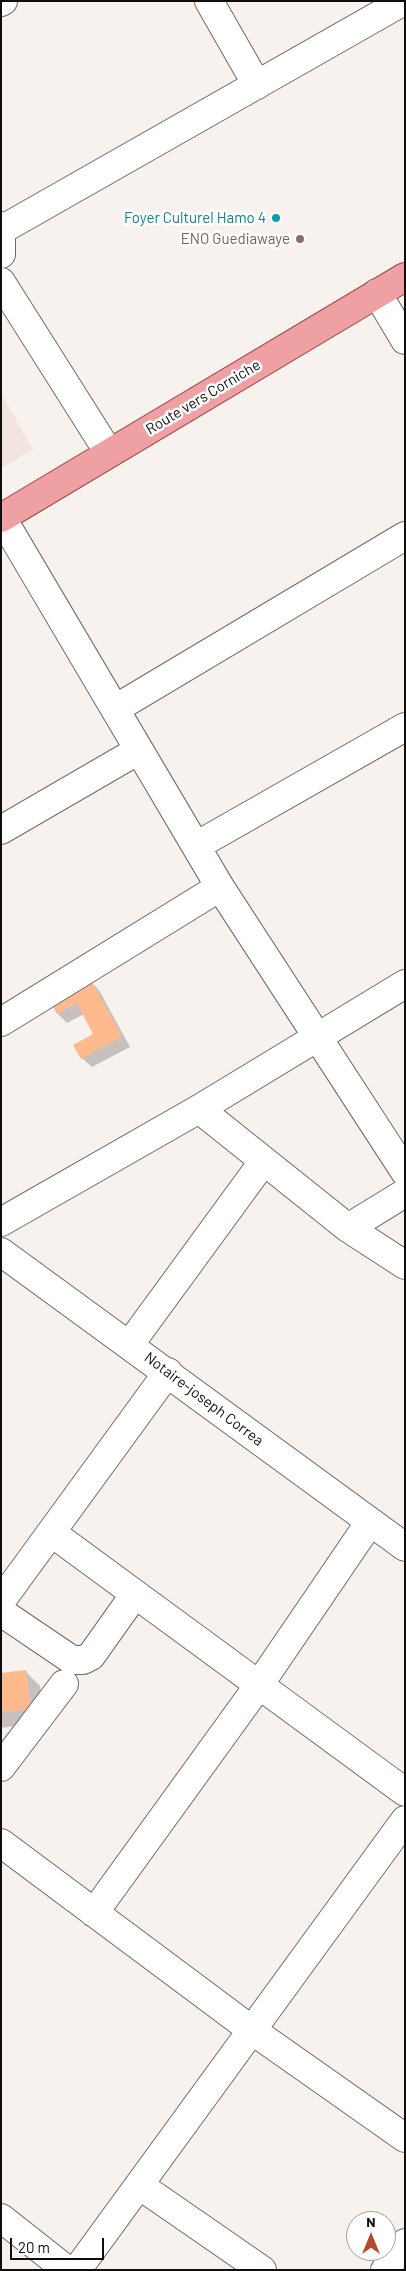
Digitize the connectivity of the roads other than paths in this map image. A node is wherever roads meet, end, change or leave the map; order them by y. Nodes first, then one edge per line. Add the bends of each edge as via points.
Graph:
1 (209, 1) edge
2 (404, 1) edge
3 (257, 84) junction
4 (2, 236) edge
5 (405, 277) edge
6 (1, 282) edge
7 (377, 293) junction
8 (405, 340) edge
9 (110, 453) junction
10 (2, 518) edge
11 (405, 536) edge
12 (114, 709) junction
13 (405, 727) edge
14 (139, 750) junction
15 (1, 830) edge
16 (196, 846) junction
17 (220, 887) junction
18 (405, 984) edge
19 (1, 1022) edge
20 (317, 1036) junction
21 (199, 1109) junction
22 (262, 1162) junction
23 (405, 1172) edge
24 (405, 1193) edge
25 (1, 1222) edge
26 (348, 1228) junction
27 (5, 1263) edge
28 (405, 1265) edge
29 (130, 1344) junction
30 (168, 1372) junction
31 (370, 1522) junction
32 (52, 1533) junction
33 (405, 1547) edge
34 (135, 1594) junction
35 (1, 1601) edge
36 (1, 1612) edge
37 (64, 1684) dead end
38 (260, 1685) junction
39 (1, 1767) edge
40 (405, 1792) edge
41 (405, 1820) edge
42 (1, 1843) edge
43 (94, 1913) junction
44 (253, 2031) junction
45 (405, 2138) edge
46 (139, 2185) junction
47 (1, 2218) edge
48 (405, 2243) edge
49 (67, 2270) edge
50 (77, 2270) edge
51 (262, 2270) edge
52 (385, 2270) edge

1 - 3 street
2 - 3 street
3 - 4 street
5 - 7 main road, Route vers Corniche
6 - 9 street
7 - 8 street
7 - 9 main road, Route vers Corniche
9 - 10 main road, Route vers Corniche
10 - 12 street
11 - 12 street
12 - 14 street
13 - 16 street
14 - 15 street
14 - 16 street
16 - 17 street
17 - 19 street
17 - 20 street
18 - 20 street
20 - 21 street
20 - 23 street
21 - 22 street
21 - 25 street
22 - 26 street
22 - 29 street
24 - 26 street
26 - 28 street
27 - 29 street, Notaire-joseph Correa
29 - 30 street, Notaire-joseph Correa
30 - 31 street, Notaire-joseph Correa
30 - 32 street
31 - 33 street, Notaire-joseph Correa
31 - 38 street
32 - 34 street
32 - 35 street
34 - 36 street via 91,1656 83,1660 72,1660
34 - 38 street
37 - 39 street
38 - 40 street
38 - 43 street
41 - 44 street
42 - 43 street
43 - 44 street
44 - 45 street
44 - 46 street
46 - 50 street
46 - 51 street
47 - 49 street
48 - 52 street

